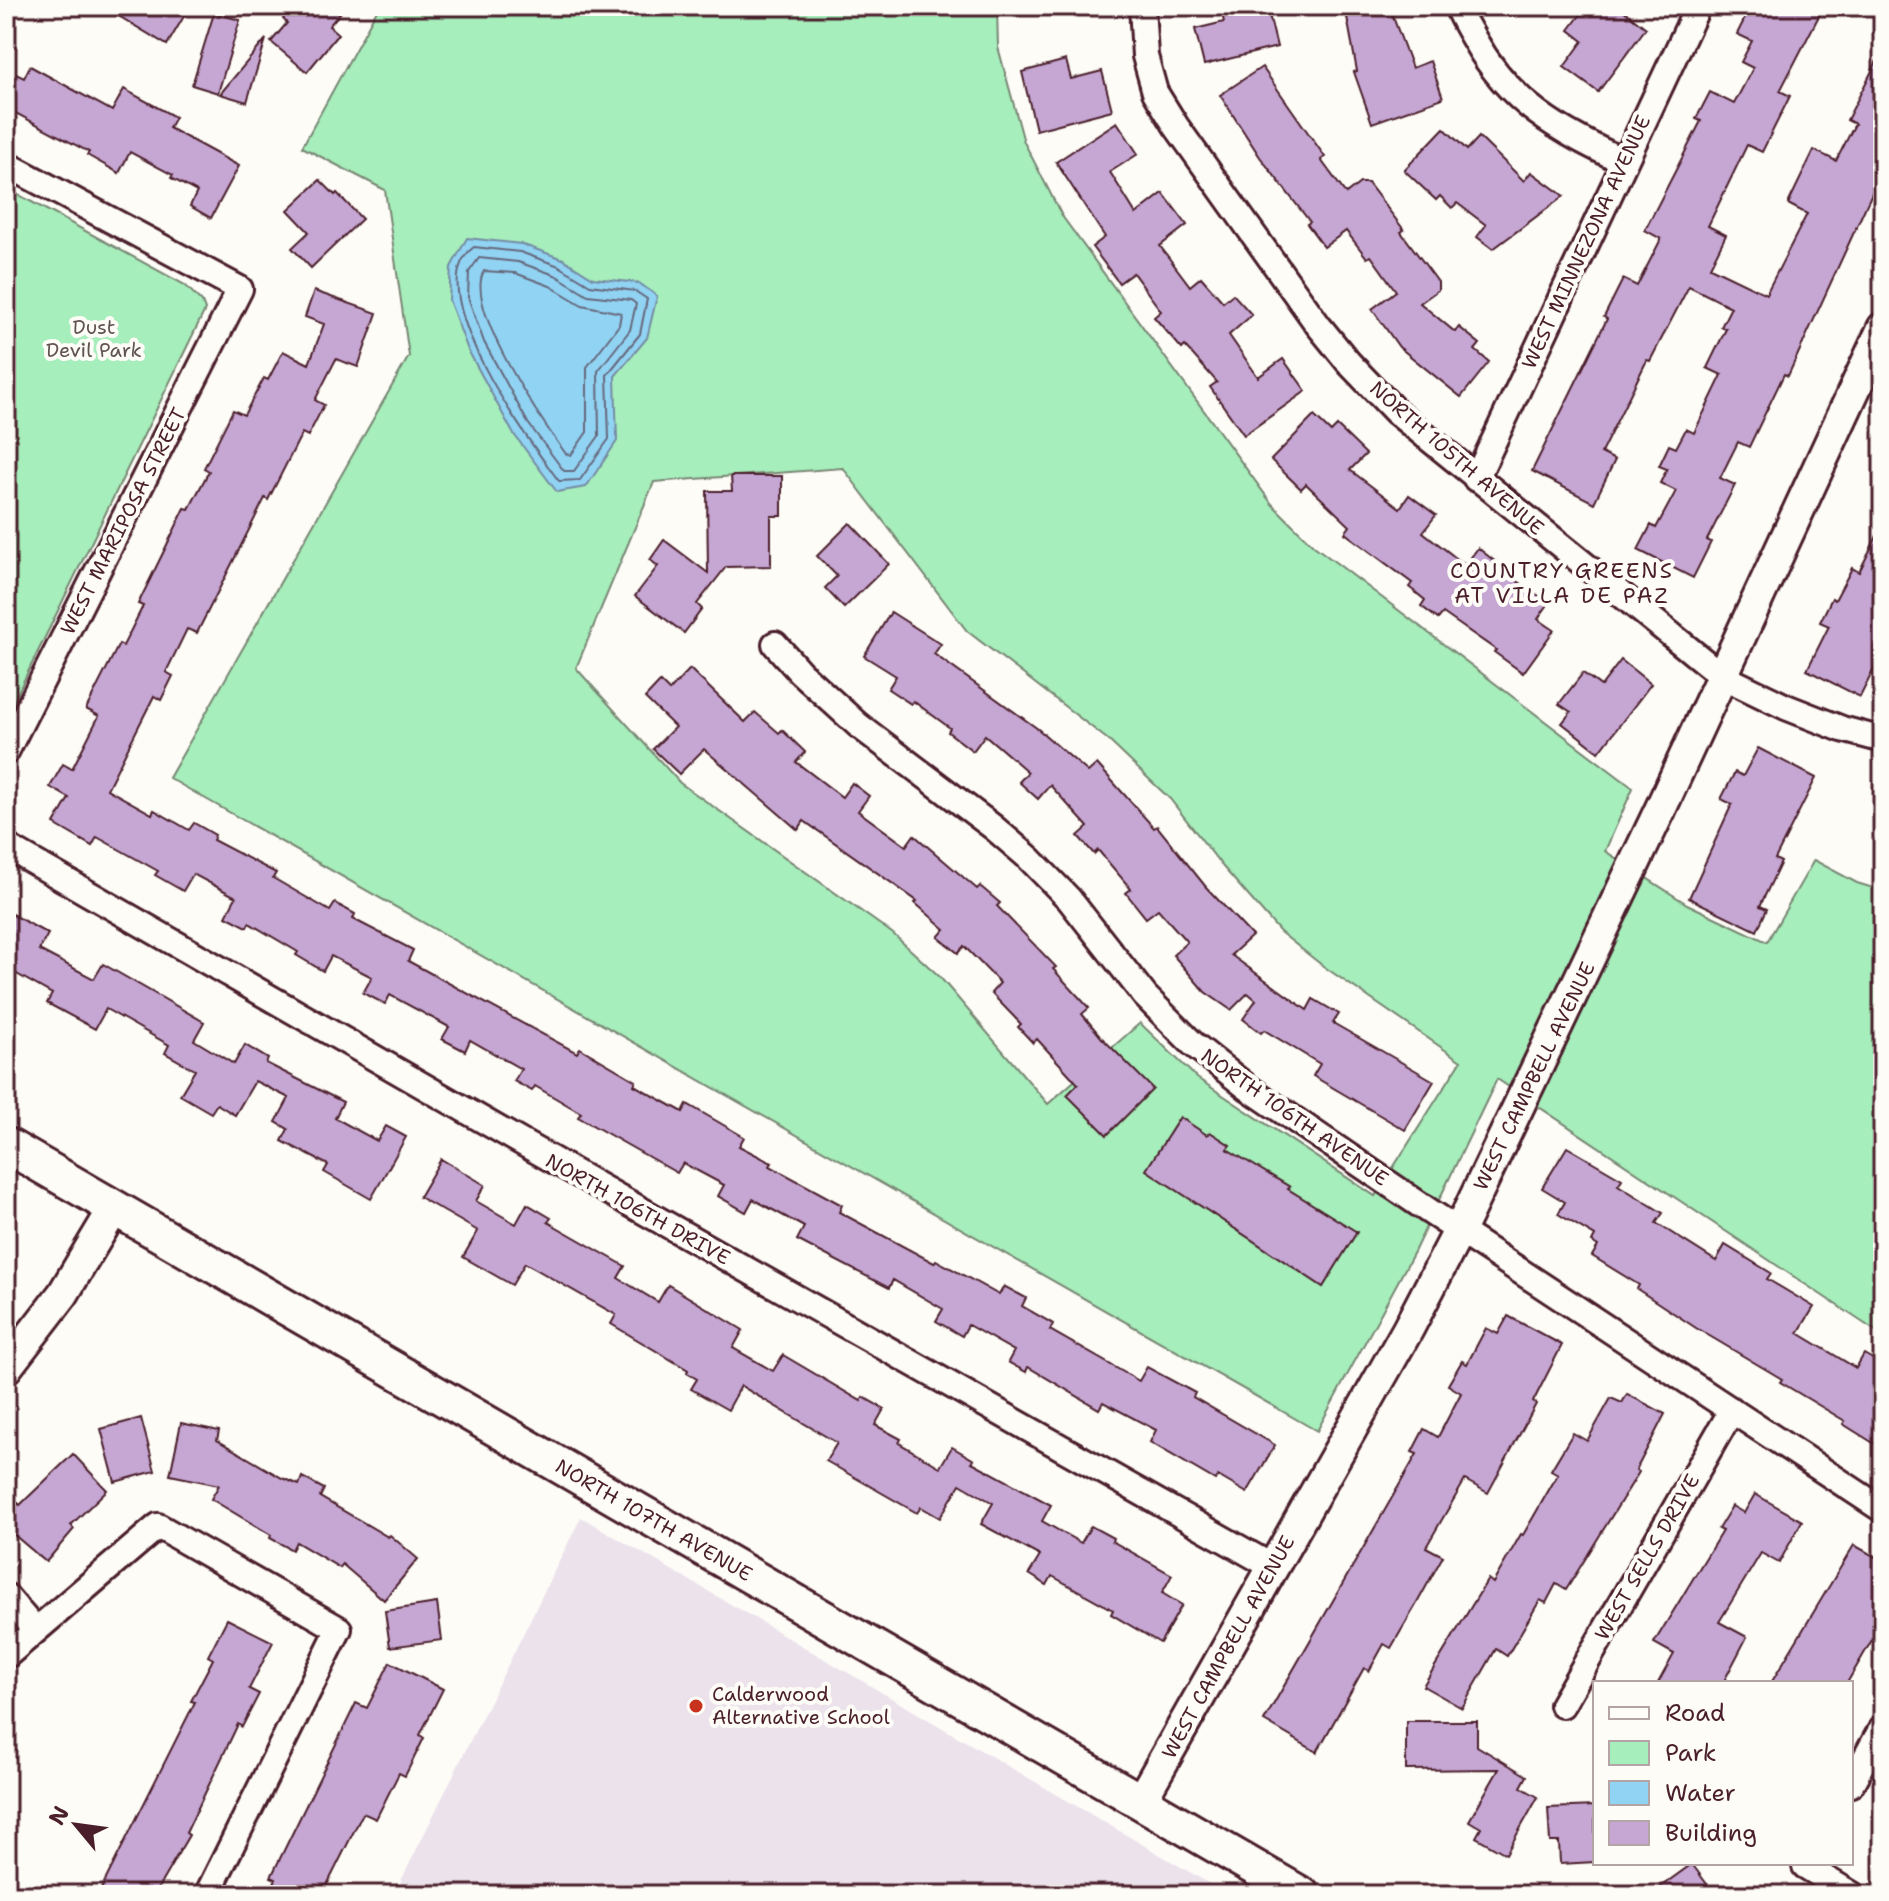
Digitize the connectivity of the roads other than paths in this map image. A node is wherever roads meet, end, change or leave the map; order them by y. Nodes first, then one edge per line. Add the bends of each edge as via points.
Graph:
1 (1142, 6) edge
2 (1457, 6) edge
3 (1698, 6) edge
4 (1623, 161) junction
5 (6, 164) edge
6 (1883, 328) edge
7 (1476, 479) junction
8 (775, 644) dead end
9 (1722, 676) junction
10 (1883, 740) edge
11 (6, 752) edge
12 (6, 846) edge
13 (6, 1145) edge
14 (115, 1207) junction
15 (1459, 1231) junction
16 (6, 1368) edge
17 (1732, 1410) junction
18 (1883, 1510) edge
19 (1273, 1567) junction
20 (6, 1596) edge
21 (35, 1630) junction
22 (6, 1656) edge
23 (1562, 1705) dead end
24 (1883, 1726) edge
25 (1853, 1780) edge
26 (1140, 1802) junction
27 (1808, 1865) edge
28 (207, 1895) edge
29 (1302, 1895) edge
30 (1853, 1895) edge

1 - 7 street, NORTH 105TH AVENUE via 1145,56 1155,92 1176,126 1349,363 1396,412
2 - 4 street via 1488,65 1516,96 1547,121
3 - 4 street, WEST MINNEZONA AVENUE
4 - 7 street, WEST MINNEZONA AVENUE
5 - 11 street, WEST MARIPOSA STREET via 240,289
6 - 9 street, WEST CAMPBELL AVENUE
7 - 9 street, NORTH 105TH AVENUE
8 - 15 street, NORTH 106TH AVENUE via 858,725 1029,858 1069,899 1145,996 1193,1044 1247,1087
9 - 10 street, NORTH 105TH AVENUE via 1800,713
9 - 15 street, WEST CAMPBELL AVENUE
12 - 19 street, NORTH 106TH DRIVE
13 - 14 main road, NORTH 107TH AVENUE
14 - 16 street via 63,1294
14 - 26 main road, NORTH 107TH AVENUE
15 - 17 street, NORTH 106TH AVENUE
15 - 19 street, WEST CAMPBELL AVENUE
17 - 18 street, NORTH 106TH AVENUE
17 - 23 street, WEST SELLS DRIVE
19 - 26 street, WEST CAMPBELL AVENUE
20 - 21 street
21 - 22 street
21 - 28 street via 158,1526 339,1629
24 - 25 street
26 - 29 main road, NORTH 107TH AVENUE
27 - 30 street

